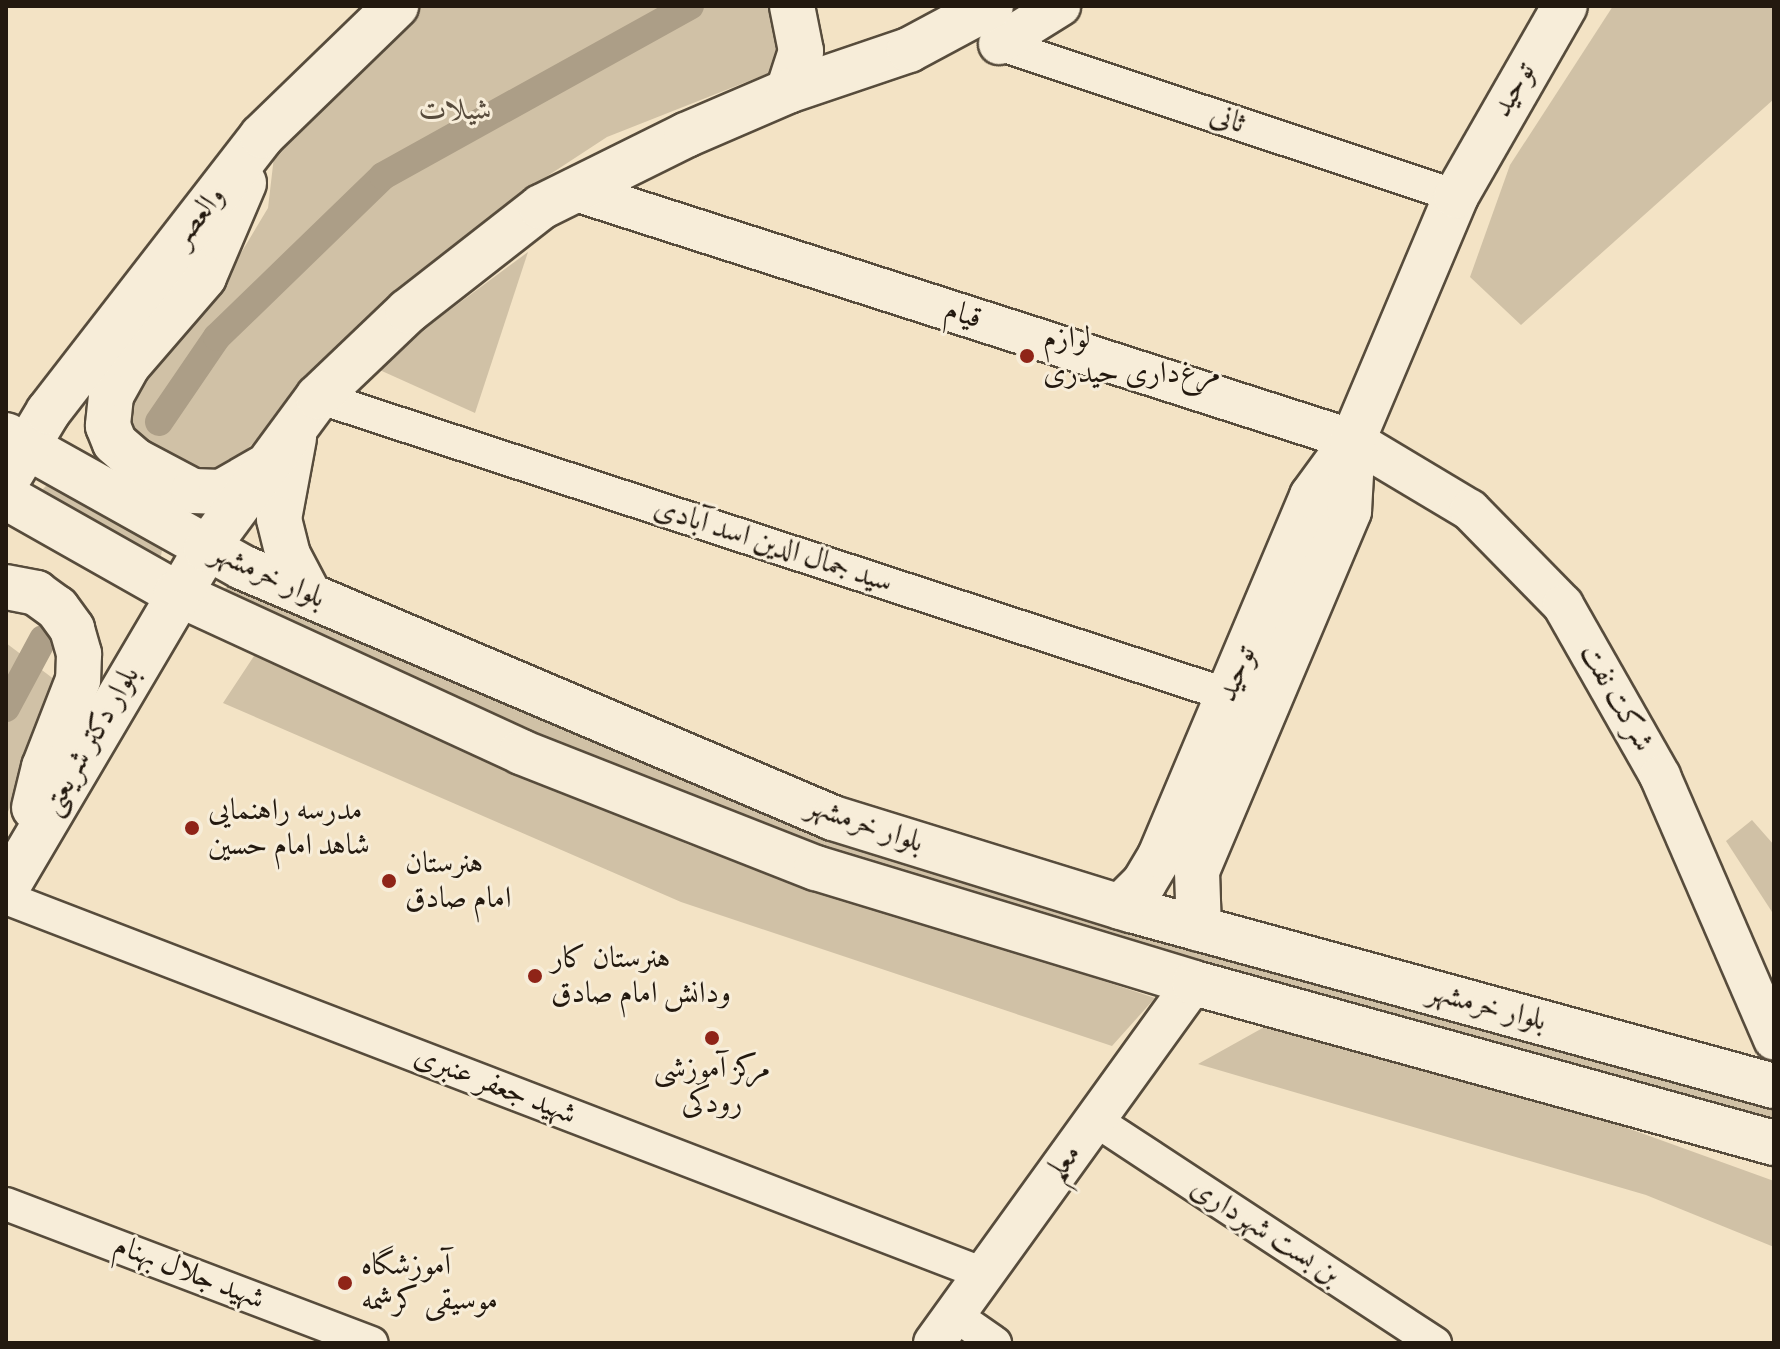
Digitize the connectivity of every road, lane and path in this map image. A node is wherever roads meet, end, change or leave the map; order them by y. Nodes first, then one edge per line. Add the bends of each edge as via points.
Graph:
1 (396, 6) edge
2 (792, 6) edge
3 (1060, 6) edge
4 (1565, 6) edge
5 (995, 25) edge
6 (788, 91) junction
7 (262, 136) junction
8 (573, 190) junction
9 (1456, 196) junction
10 (307, 412) junction
11 (1353, 440) junction
12 (13, 455) edge
13 (265, 467) junction
14 (6, 497) edge
15 (206, 549) junction
16 (6, 587) edge
17 (176, 593) junction
18 (309, 595) junction
19 (1228, 695) junction
20 (1178, 863) junction
21 (11, 882) edge
22 (1120, 907) junction
23 (1199, 929) junction
24 (1763, 980) edge
25 (1194, 983) junction
26 (1774, 1039) edge
27 (1774, 1086) edge
28 (1095, 1120) junction
29 (1774, 1143) edge
30 (6, 1204) edge
31 (984, 1274) junction
32 (944, 1329) edge
33 (371, 1343) edge
34 (995, 1343) edge
35 (1435, 1343) edge

1 - 7 main road, والعصر
2 - 6 main road via 801,51
3 - 5 street
4 - 9 main road, توحید
5 - 6 main road, بلوار دکتر شریعتی
5 - 9 street, ثانی
6 - 8 main road, بلوار دکتر شریعتی
7 - 12 main road, والعصر
7 - 13 main road via 204,277 128,365 111,396 108,426 115,443 136,461 193,491 221,492
8 - 10 main road, بلوار دکتر شریعتی via 490,244 408,311
8 - 11 street, قیام
9 - 11 main road, توحید
10 - 13 main road, بلوار دکتر شریعتی
10 - 18 main road via 279,519 288,555
10 - 19 street, سید جمال الدین اسد آبادی
11 - 19 main road, توحید via 1312,496
11 - 20 main road, توحید via 1349,511
11 - 24 street, شرکت نفت via 1470,510 1563,605 1660,776
12 - 15 main road, بلوار خرمشهر
13 - 15 main road, بلوار دکتر شریعتی
14 - 17 main road, بلوار خرمشهر
15 - 17 main road, بلوار دکتر شریعتی
15 - 18 main road, بلوار خرمشهر
16 - 21 main road via 36,593 57,608 72,629 79,654 78,680 44,767
17 - 21 main road, بلوار دکتر شریعتی
17 - 25 main road, بلوار خرمشهر via 521,752 816,868
18 - 22 main road, بلوار خرمشهر via 833,818
19 - 20 main road, توحید
20 - 22 main road, توحید via 1144,883
20 - 23 main road, توحید
21 - 31 street, شهید جعفر عنبری
22 - 23 main road, بلوار خرمشهر
23 - 27 main road, بلوار خرمشهر
24 - 26 street, شرکت نفت
25 - 28 street, معلم
25 - 29 main road, بلوار خرمشهر
28 - 31 street, معلم
28 - 35 street, بن بست شهرداری
30 - 33 street, شهید جلال بهنام
31 - 32 street, معلم
32 - 34 street

